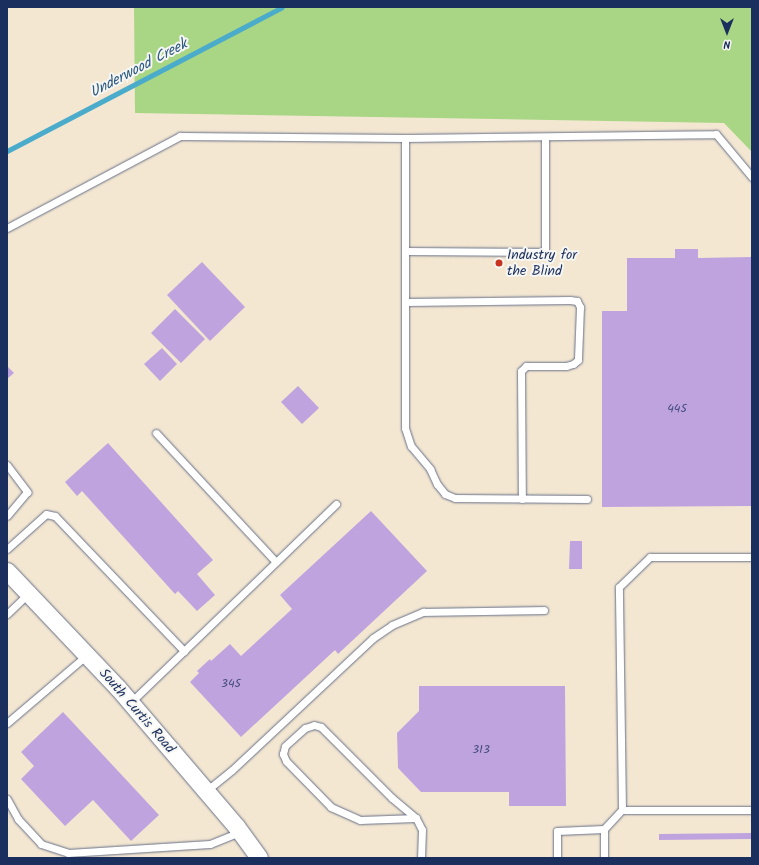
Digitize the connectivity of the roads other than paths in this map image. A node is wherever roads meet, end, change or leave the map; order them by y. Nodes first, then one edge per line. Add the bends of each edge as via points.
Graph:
1 (545, 137) junction
2 (405, 138) junction
3 (752, 178) edge
4 (7, 228) edge
5 (406, 251) junction
6 (406, 302) junction
7 (156, 433) dead end
8 (7, 465) edge
9 (522, 499) junction
10 (587, 499) dead end
11 (336, 504) dead end
12 (7, 516) edge
13 (7, 549) edge
14 (752, 557) edge
15 (276, 562) junction
16 (7, 571) edge
17 (29, 593) junction
18 (544, 610) dead end
19 (7, 614) edge
20 (184, 651) junction
21 (87, 655) junction
22 (130, 702) junction
23 (7, 723) edge
24 (206, 791) junction
25 (7, 799) edge
26 (622, 810) junction
27 (752, 810) edge
28 (416, 818) junction
29 (604, 829) junction
30 (241, 832) junction
31 (259, 858) edge
32 (421, 858) edge
33 (557, 858) edge
34 (604, 858) edge

1 - 2 lane
1 - 3 lane via 716,134
1 - 5 lane via 545,252
2 - 4 lane via 180,136
2 - 5 lane
5 - 6 lane
6 - 9 lane via 405,428 411,446 430,469 445,494 468,498
6 - 9 lane via 577,301 580,307 578,360 566,366 526,366 521,371
7 - 15 lane
8 - 12 lane via 27,492
9 - 10 lane
11 - 15 lane
13 - 20 lane via 46,514 55,516
14 - 26 lane via 650,557 619,587
15 - 20 lane
16 - 17 street, South Curtis Road
17 - 19 lane
17 - 21 street, South Curtis Road
18 - 24 lane via 423,612 392,625 373,638 232,770
20 - 22 lane
21 - 22 street, South Curtis Road
21 - 23 lane
22 - 24 street, South Curtis Road
24 - 30 street, South Curtis Road
25 - 30 lane via 18,819 41,844 68,853 210,844
26 - 27 lane
26 - 29 lane
28 - 28 lane via 392,798 321,727 314,725 306,728 286,746 283,754 286,761 331,807 360,820
28 - 32 lane via 422,830
29 - 33 lane via 557,831
29 - 34 lane
30 - 31 street, South Curtis Road

